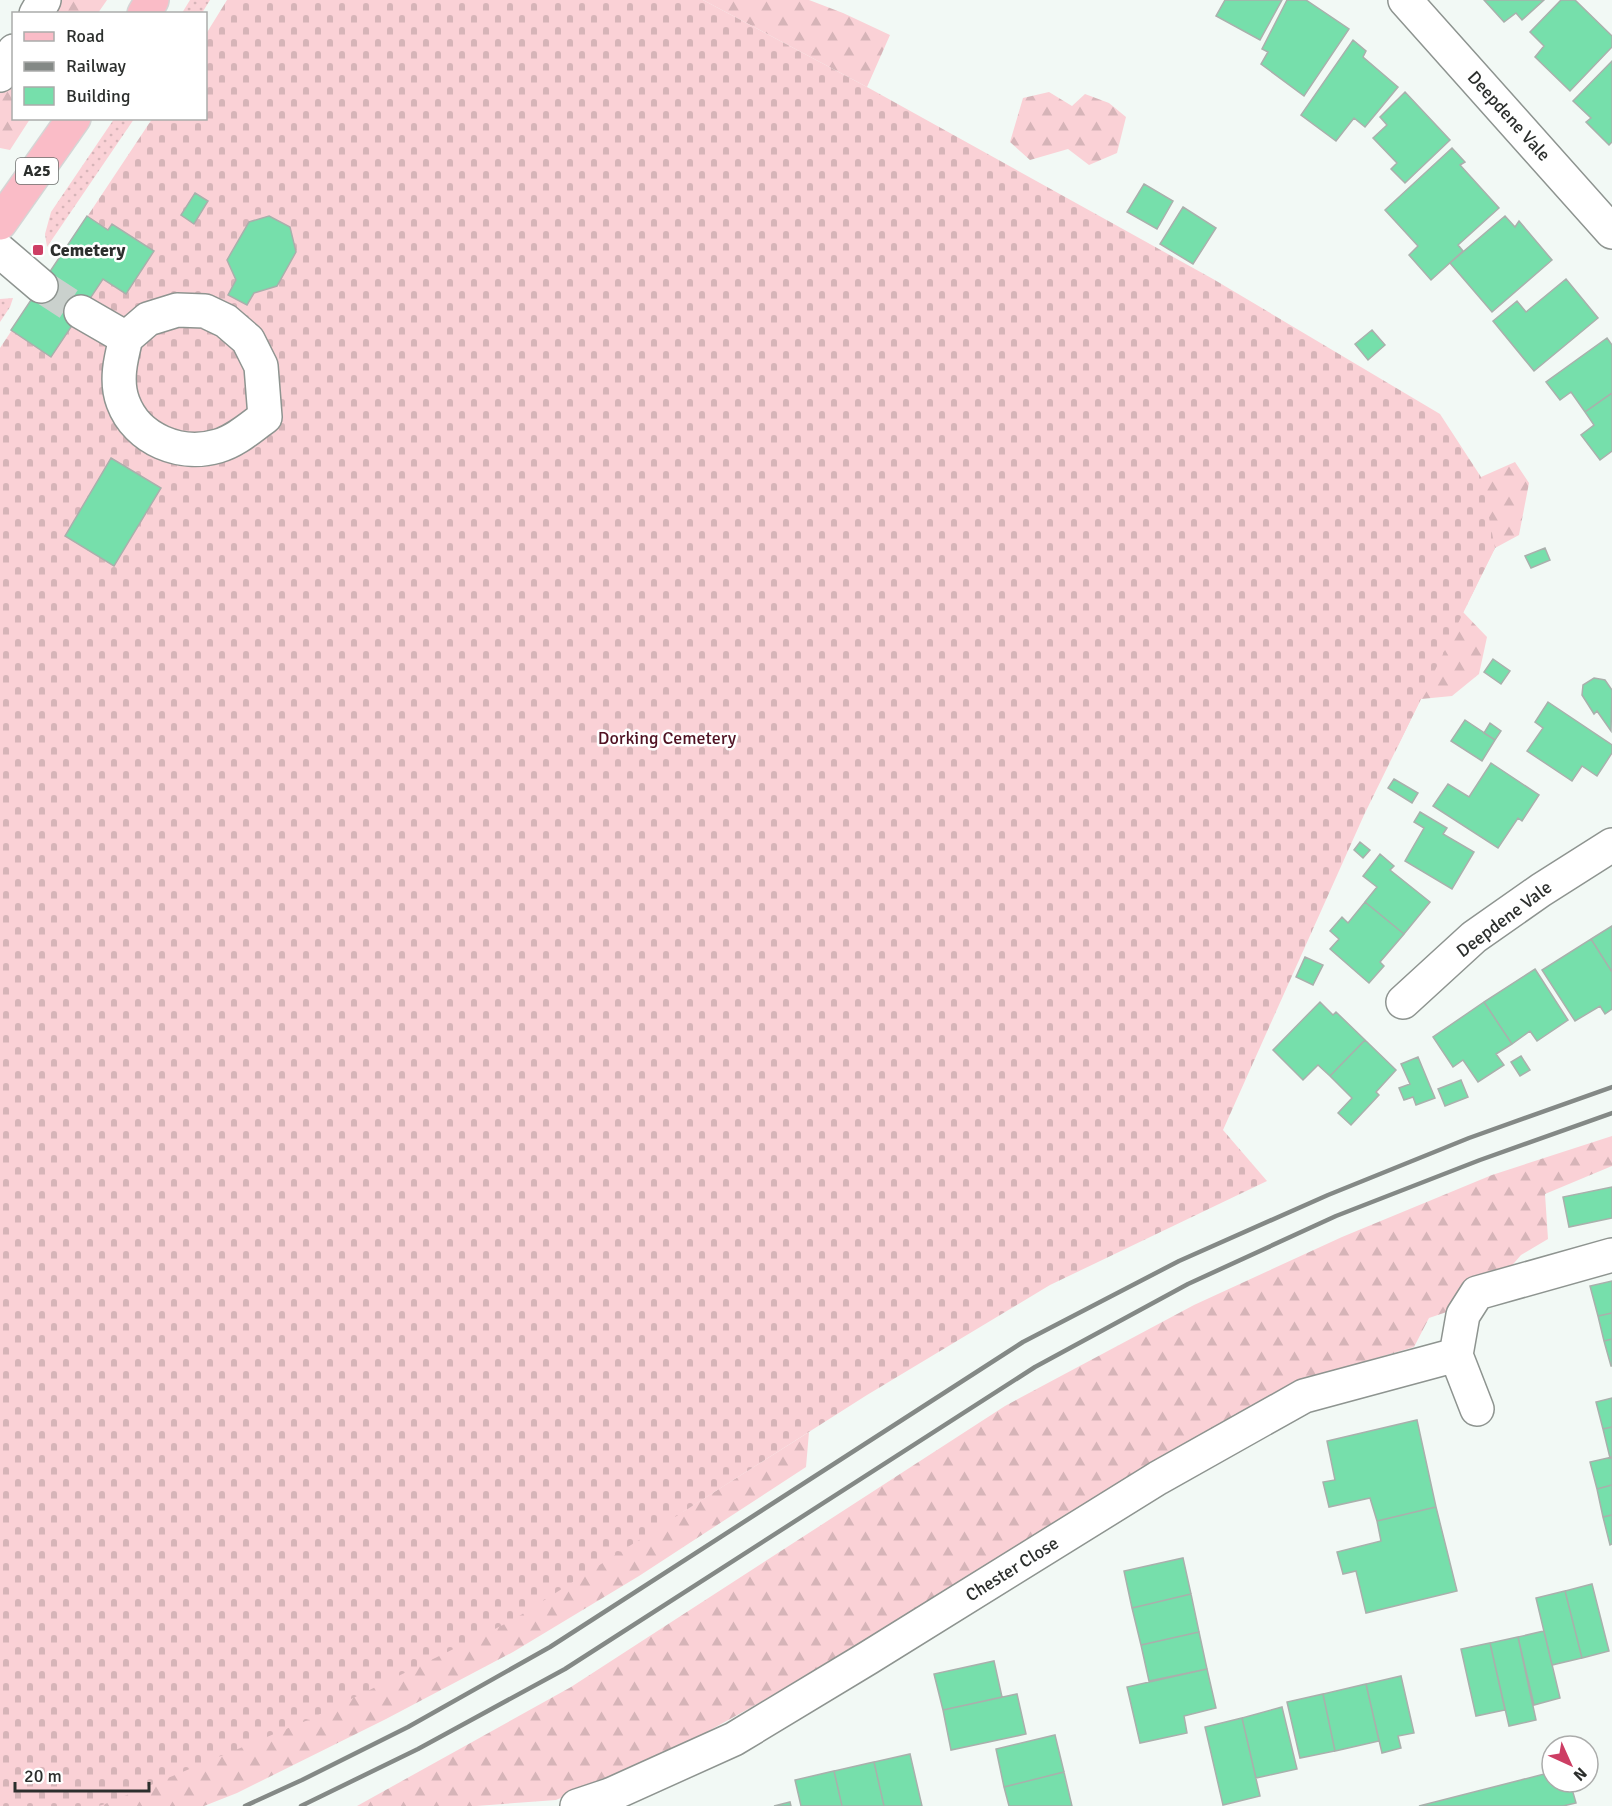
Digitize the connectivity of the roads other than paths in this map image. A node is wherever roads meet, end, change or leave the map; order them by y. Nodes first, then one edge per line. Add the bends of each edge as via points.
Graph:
1 (1405, 0) edge
2 (12, 54) edge
3 (0, 75) edge
4 (73, 120) edge
5 (0, 223) edge
6 (1612, 231) edge
7 (0, 251) edge
8 (41, 285) tunnel mouth
9 (81, 312) tunnel mouth
10 (126, 338) junction
11 (1612, 845) edge
12 (1403, 1002) dead end
13 (1612, 1255) edge
14 (1456, 1355) junction
15 (1477, 1409) dead end
16 (577, 1806) edge

1 - 6 street, Deepdene Vale
2 - 3 street
4 - 5 main road, A25
7 - 8 street
9 - 10 street
10 - 10 street via 148,319 177,310 205,311 226,321 248,340 261,366 265,417 220,446 197,450 165,445 139,427 123,401 119,368
11 - 12 street, Deepdene Vale via 1474,937
13 - 14 street via 1477,1293 1463,1315
14 - 15 street
14 - 16 street, Chester Close via 1304,1396 1158,1478 734,1739

